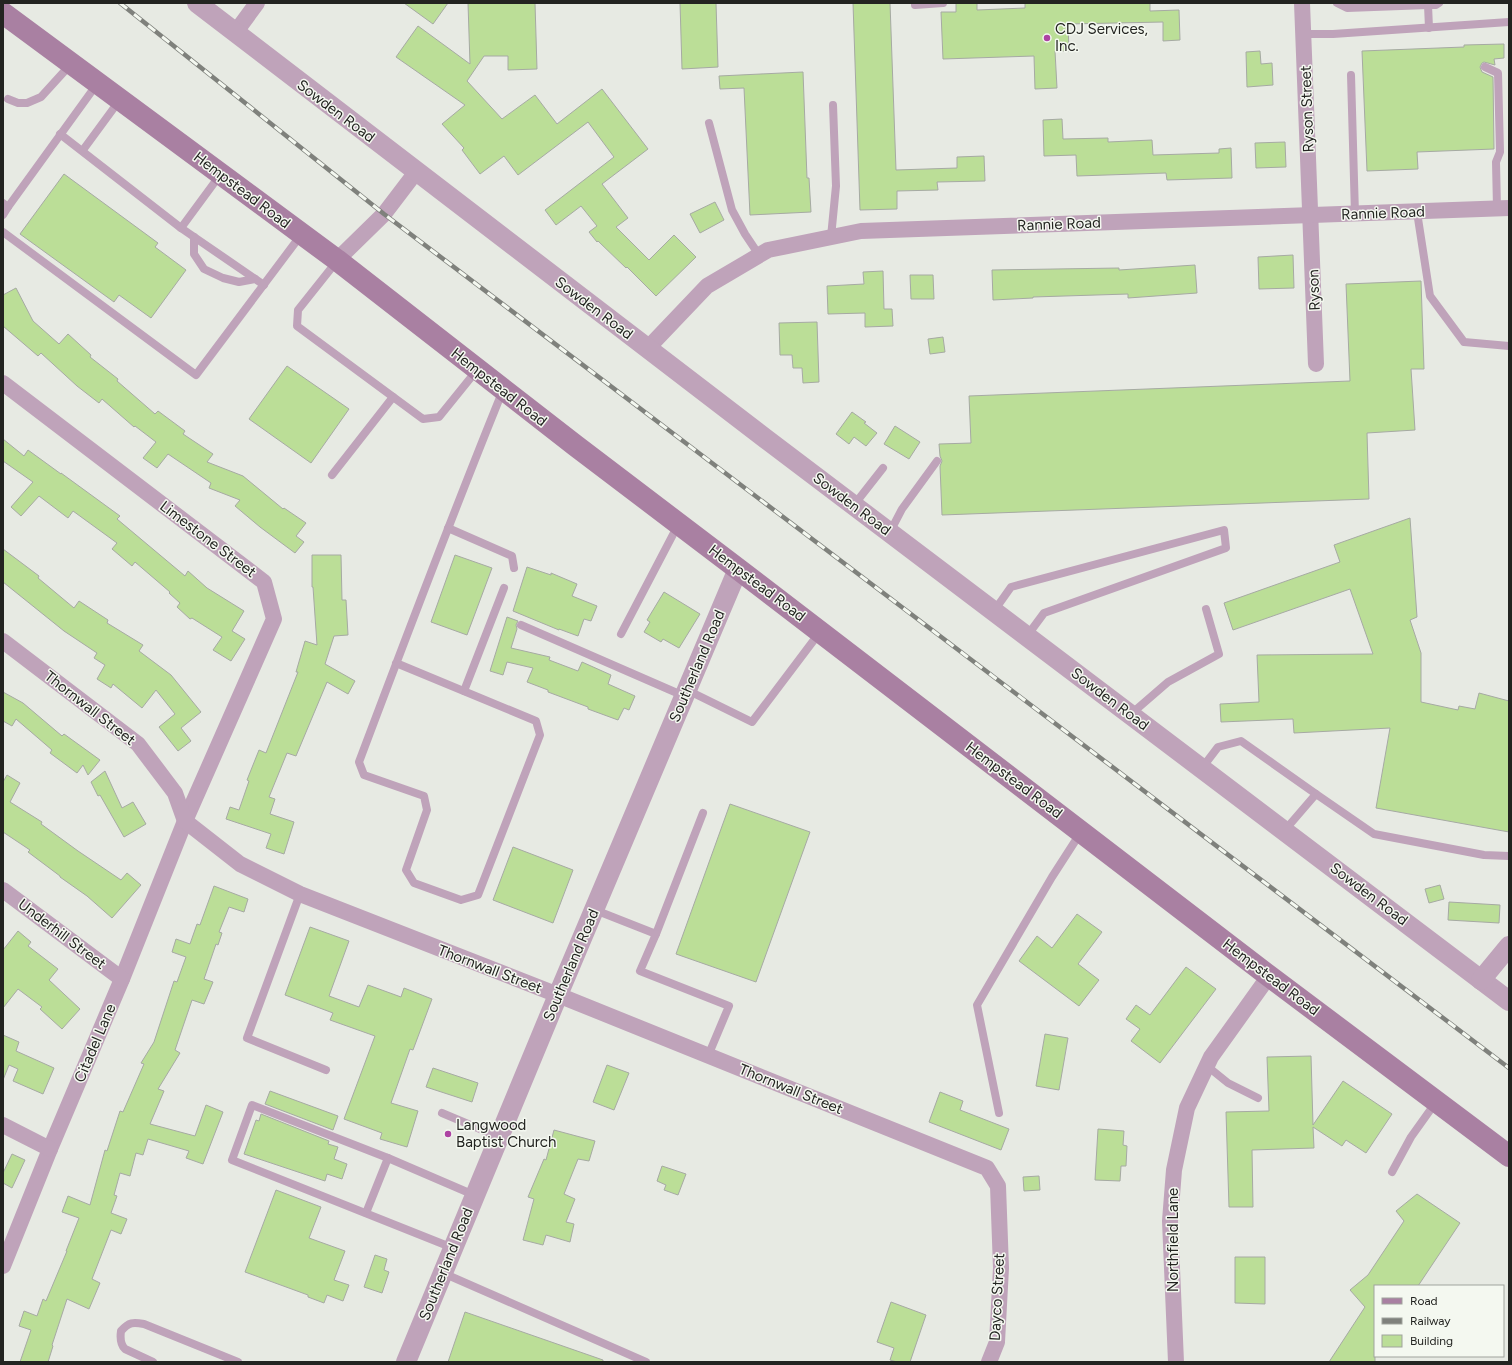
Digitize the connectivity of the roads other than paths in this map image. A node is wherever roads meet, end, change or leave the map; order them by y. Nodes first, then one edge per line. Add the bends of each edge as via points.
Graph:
1 (197, 3) edge
2 (257, 3) edge
3 (943, 3) edge
4 (1302, 3) edge
5 (1337, 3) edge
6 (1439, 3) edge
7 (915, 5) dead end
8 (1428, 5) junction
9 (3, 12) edge
10 (1509, 22) edge
11 (1429, 28) junction
12 (235, 33) junction
13 (1304, 34) junction
14 (71, 63) junction
15 (1485, 67) dead end
16 (1351, 75) dead end
17 (98, 83) junction
18 (8, 99) dead end
19 (120, 99) junction
20 (833, 105) dead end
21 (709, 123) dead end
22 (60, 134) junction
23 (83, 150) junction
24 (416, 172) junction
25 (221, 174) junction
26 (6, 205) edge
27 (1503, 208) edge
28 (1417, 212) junction
29 (1355, 214) junction
30 (3, 215) edge
31 (1311, 216) junction
32 (181, 228) junction
33 (3, 232) edge
34 (302, 234) junction
35 (194, 237) junction
36 (831, 237) junction
37 (759, 255) junction
38 (337, 260) junction
39 (255, 279) junction
40 (264, 285) junction
41 (1509, 346) edge
42 (647, 349) junction
43 (1316, 364) dead end
44 (478, 369) junction
45 (3, 383) edge
46 (503, 389) junction
47 (393, 397) junction
48 (937, 461) dead end
49 (883, 468) dead end
50 (332, 475) dead end
51 (854, 505) junction
52 (678, 524) junction
53 (448, 528) junction
54 (890, 532) junction
55 (514, 568) dead end
56 (738, 569) junction
57 (504, 588) dead end
58 (1206, 609) dead end
59 (994, 611) junction
60 (521, 625) dead end
61 (820, 632) junction
62 (621, 634) dead end
63 (1027, 636) junction
64 (3, 641) edge
65 (396, 662) junction
66 (464, 691) junction
67 (686, 693) junction
68 (1131, 714) junction
69 (1202, 768) junction
70 (1316, 794) junction
71 (702, 812) dead end
72 (185, 821) junction
73 (1285, 830) junction
74 (1081, 832) junction
75 (1509, 856) edge
76 (3, 890) edge
77 (300, 894) junction
78 (594, 910) junction
79 (656, 934) junction
80 (1509, 946) edge
81 (1269, 976) junction
82 (122, 979) junction
83 (1481, 980) junction
84 (558, 995) junction
85 (1509, 1000) edge
86 (708, 1056) junction
87 (1207, 1066) junction
88 (326, 1070) dead end
89 (1258, 1098) dead end
90 (1436, 1102) junction
91 (442, 1113) dead end
92 (1000, 1113) dead end
93 (3, 1125) edge
94 (499, 1137) junction
95 (50, 1149) junction
96 (1509, 1156) edge
97 (388, 1158) junction
98 (1392, 1172) dead end
99 (474, 1196) junction
100 (366, 1213) junction
101 (1000, 1232) joint
102 (453, 1248) junction
103 (3, 1266) edge
104 (443, 1273) junction
105 (153, 1362) edge
106 (238, 1362) edge
107 (406, 1362) edge
108 (646, 1362) edge
109 (989, 1362) edge
110 (1176, 1362) edge

1 - 12 street, Sowden Road
2 - 12 street
3 - 7 lane
4 - 13 street, Ryson Street
5 - 8 lane via 1347,8
6 - 8 lane
8 - 11 lane
9 - 14 main road, Hempstead Road
10 - 11 lane
11 - 13 lane
12 - 24 street, Sowden Road
13 - 31 street, Ryson Street
14 - 17 main road, Hempstead Road
14 - 18 lane via 41,97 18,103
15 - 27 lane via 1498,73 1500,152 1496,162
16 - 29 lane
17 - 19 main road, Hempstead Road
17 - 22 lane
19 - 23 lane
19 - 25 main road, Hempstead Road
20 - 36 lane via 836,186
21 - 37 lane via 732,210
22 - 23 lane
22 - 26 lane
23 - 32 lane
24 - 38 street via 384,214
24 - 42 street, Sowden Road
25 - 32 lane
25 - 34 main road, Hempstead Road
26 - 30 lane
27 - 28 street, Rannie Road
28 - 29 street, Rannie Road
28 - 41 lane via 1430,296 1464,342
29 - 31 street, Rannie Road
31 - 36 street, Rannie Road via 861,231
31 - 43 street, Ryson
32 - 35 lane
33 - 40 lane via 196,375
34 - 38 main road, Hempstead Road
34 - 40 lane
35 - 39 lane
35 - 39 lane via 194,254 204,270 239,282
36 - 37 street, Rannie Road via 768,250
37 - 42 street, Rannie Road via 707,286
38 - 44 main road, Hempstead Road
38 - 47 lane via 298,310 297,326
39 - 40 lane
42 - 51 street, Sowden Road
44 - 46 main road, Hempstead Road
44 - 47 lane via 439,418 423,419
45 - 72 street, Limestone Street via 264,582 274,619
46 - 52 main road, Hempstead Road
46 - 53 lane
47 - 50 lane
48 - 54 lane via 902,509
49 - 51 lane
51 - 54 street, Sowden Road
52 - 56 main road, Hempstead Road
52 - 62 lane
53 - 55 lane via 512,556
53 - 65 lane
54 - 59 street, Sowden Road
56 - 61 main road, Hempstead Road
56 - 67 street, Southerland Road
57 - 66 lane
58 - 68 lane via 1219,654 1168,682
59 - 63 street, Sowden Road
59 - 63 lane via 1012,587 1224,530 1226,548 1044,613
60 - 67 lane
61 - 67 lane via 752,722
61 - 74 main road, Hempstead Road
63 - 68 street, Sowden Road
64 - 72 street, Thornwall Street via 138,744 175,794
65 - 66 lane
65 - 66 lane via 359,762 364,775 424,796 428,810 406,870 414,883 461,900 478,894 540,735 536,721
67 - 78 street, Southerland Road
68 - 69 street, Sowden Road
69 - 70 lane via 1218,747 1241,741
69 - 73 street, Sowden Road
70 - 73 lane
70 - 75 lane via 1374,834 1484,855
71 - 79 lane
72 - 77 street, Thornwall Street via 240,864
72 - 82 street, Citadel Lane
73 - 83 street, Sowden Road
74 - 81 main road, Hempstead Road
74 - 92 lane via 977,1005
76 - 82 street, Underhill Street
77 - 84 street, Thornwall Street
77 - 88 lane via 247,1038
78 - 79 lane
78 - 84 street, Southerland Road
79 - 86 lane via 640,971 729,1006
80 - 83 street
81 - 87 street, Northfield Lane
81 - 90 main road, Hempstead Road
82 - 95 street, Citadel Lane
83 - 85 street, Sowden Road
84 - 86 street, Thornwall Street
84 - 94 street, Southerland Road
86 - 101 street, Thornwall Street via 987,1168 998,1186
87 - 89 lane via 1228,1083
87 - 110 street, Northfield Lane via 1187,1108 1174,1170 1170,1221
90 - 96 main road, Hempstead Road
90 - 98 lane via 1410,1138
91 - 94 lane
93 - 95 street
94 - 99 street, Southerland Road
95 - 103 street, Citadel Lane
97 - 99 lane
97 - 100 lane
97 - 100 lane via 252,1105 232,1160
99 - 102 street, Southerland Road
100 - 102 lane
101 - 109 street, Dayco Street via 997,1342
102 - 104 street, Southerland Road
104 - 107 street, Southerland Road
104 - 108 lane
105 - 106 lane via 122,1347 120,1330 127,1324 144,1324

